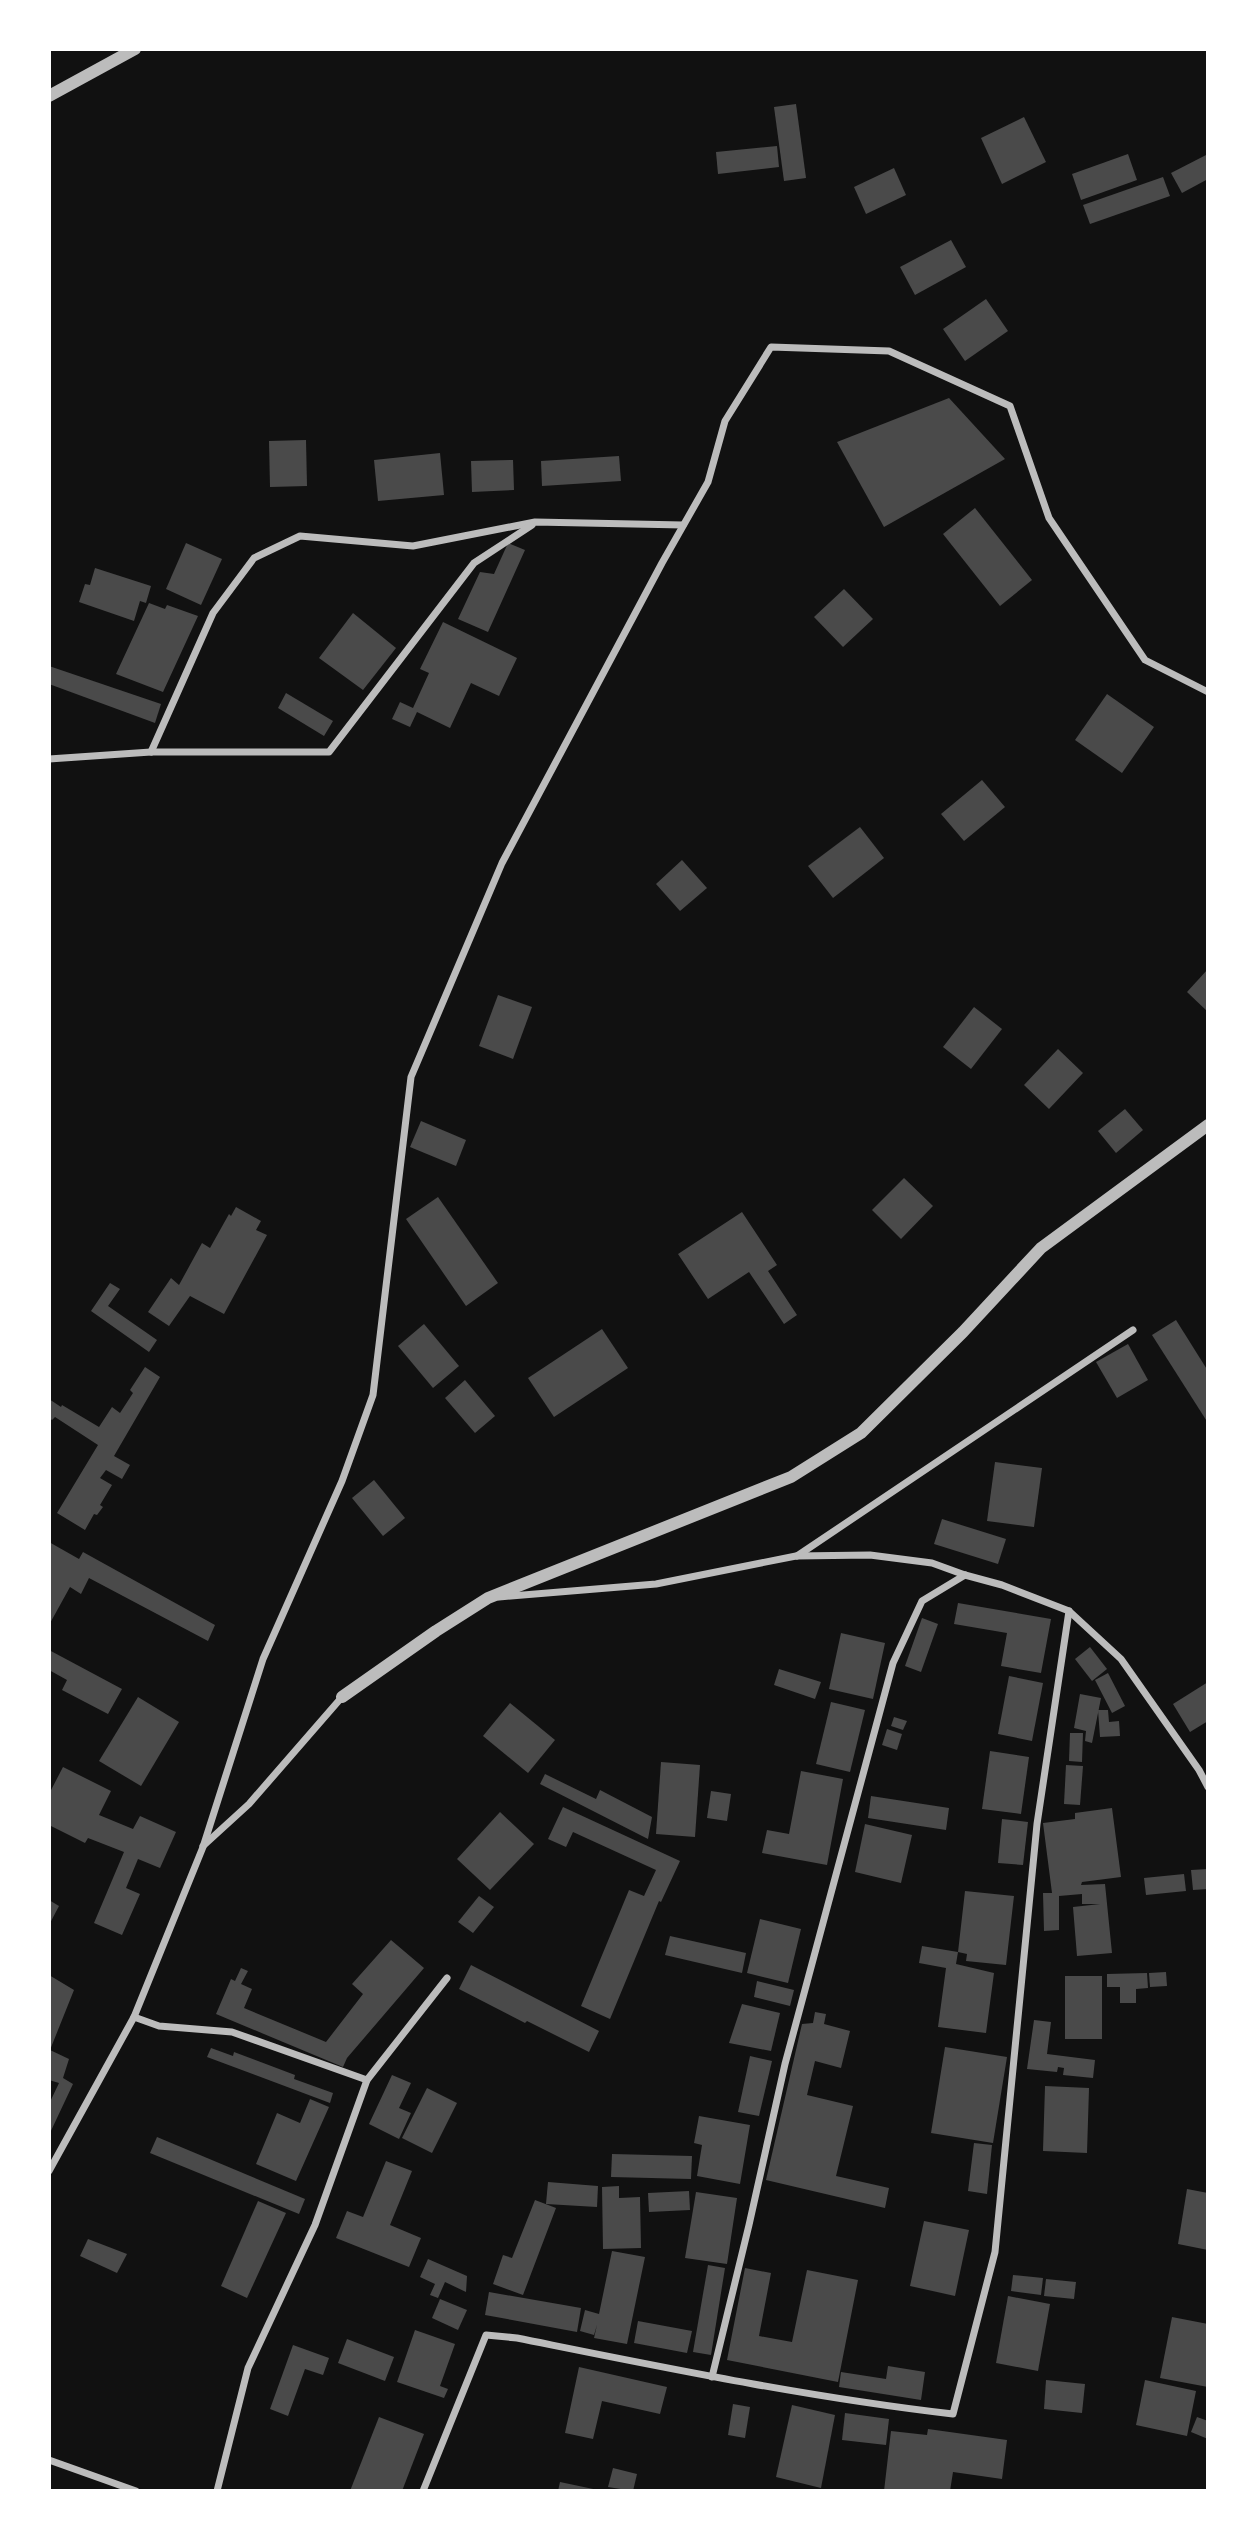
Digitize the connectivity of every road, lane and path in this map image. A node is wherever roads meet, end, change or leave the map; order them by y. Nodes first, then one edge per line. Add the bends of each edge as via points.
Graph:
1 (135, 49) edge
2 (49, 96) edge
3 (535, 522) junction
4 (683, 525) junction
5 (1208, 692) edge
6 (151, 752) junction
7 (49, 759) edge
8 (1208, 1125) edge
9 (1133, 1330) dead end
10 (796, 1556) junction
11 (965, 1575) junction
12 (488, 1598) junction
13 (1069, 1611) junction
14 (342, 1697) joint
15 (1208, 1787) edge
16 (203, 1847) junction
17 (447, 1978) dead end
18 (134, 2017) junction
19 (367, 2080) junction
20 (49, 2171) edge
21 (712, 2377) junction
22 (49, 2460) edge
23 (136, 2491) edge
24 (217, 2491) edge
25 (423, 2491) edge

1 - 2 street
3 - 4 street
3 - 6 street via 474,563 329,752
3 - 6 street via 413,545 300,536 254,558 213,613
4 - 5 street via 708,482 725,421 771,347 889,351 1010,406 1049,518 1137,649 1145,660
4 - 16 street via 502,863 411,1077 373,1395 342,1481 263,1659
6 - 7 street
8 - 12 street via 1041,1248 861,1433 791,1477
9 - 10 street
10 - 11 street via 870,1555 932,1563
10 - 12 street via 656,1584
11 - 13 street
11 - 21 street via 922,1601 893,1663 785,2064
12 - 14 street
13 - 15 street via 1121,1659
13 - 21 street via 1037,1824 995,2252 953,2414
14 - 16 street via 250,1804
16 - 18 street
17 - 19 street
18 - 19 street via 159,2026 232,2032
18 - 20 street
19 - 24 street via 315,2225 248,2368
21 - 25 street via 486,2335
22 - 23 street

